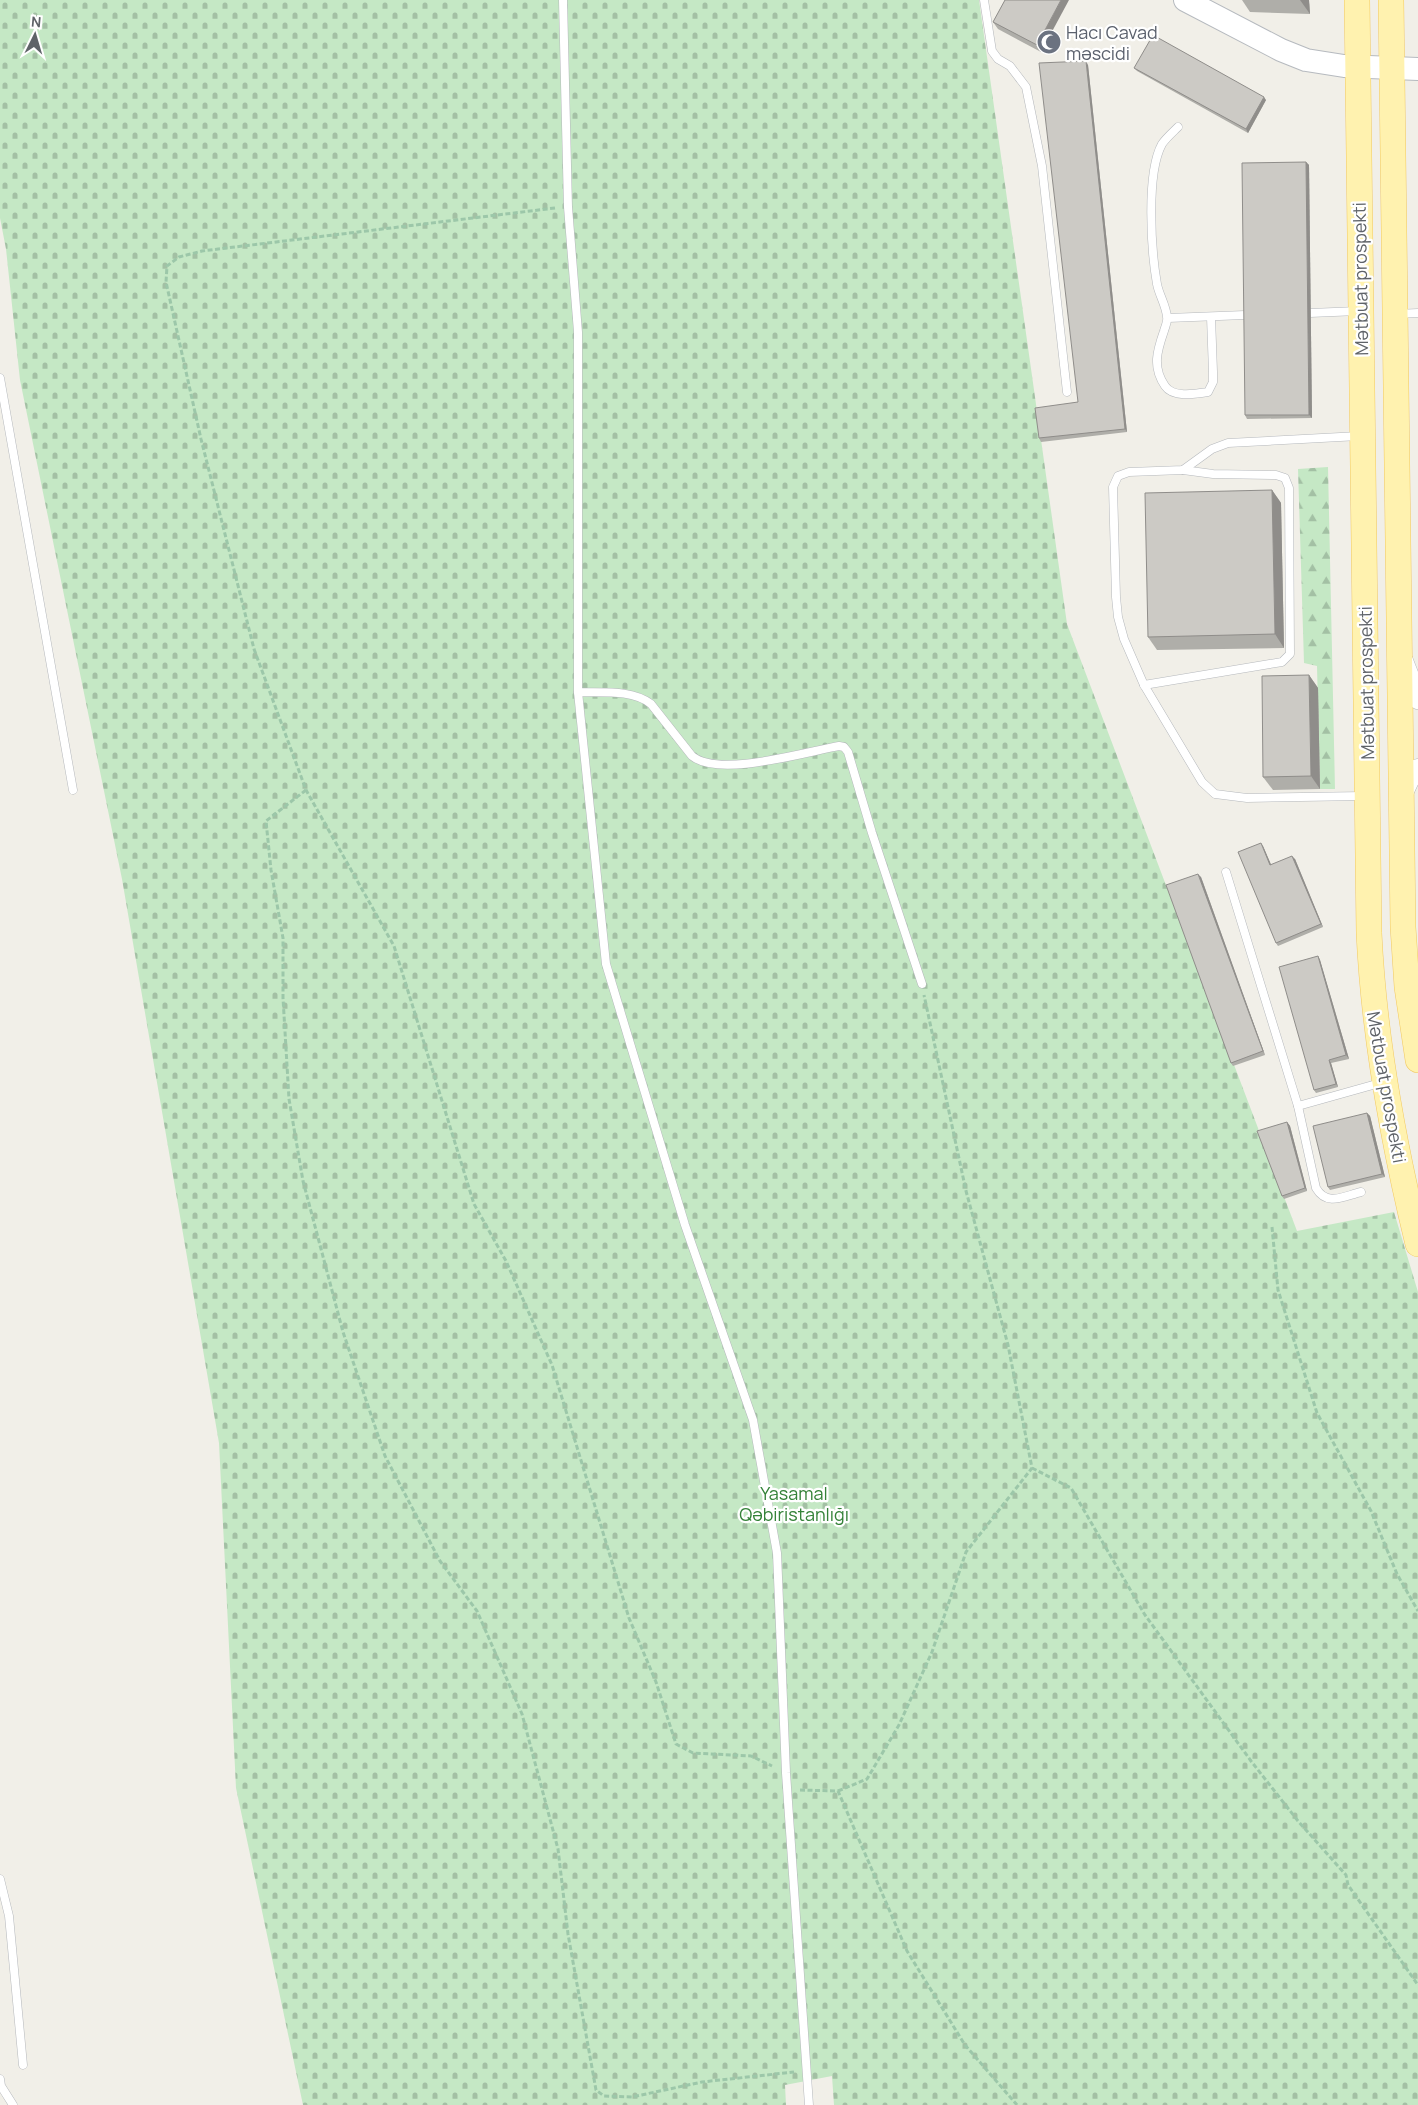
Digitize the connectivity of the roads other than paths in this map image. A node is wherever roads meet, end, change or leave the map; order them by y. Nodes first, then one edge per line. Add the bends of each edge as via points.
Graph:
1 (562, 0) edge
2 (984, 0) edge
3 (1357, 0) edge
4 (1391, 0) edge
5 (1189, 1) edge
6 (1358, 66) junction
7 (1392, 68) junction
8 (1418, 69) edge
9 (1178, 127) dead end
10 (1361, 311) junction
11 (1310, 313) edge
12 (1407, 313) edge
13 (1245, 315) edge
14 (1211, 317) junction
15 (1168, 318) junction
16 (0, 378) edge
17 (1067, 392) dead end
18 (1362, 436) junction
19 (1183, 470) junction
20 (1399, 650) junction
21 (1144, 685) junction
22 (578, 692) junction
23 (1418, 699) edge
24 (1418, 769) edge
25 (73, 790) dead end
26 (1367, 796) junction
27 (1401, 797) junction
28 (1226, 872) dead end
29 (922, 984) road end
30 (1418, 1060) edge
31 (1385, 1082) junction
32 (1298, 1106) junction
33 (1361, 1192) dead end
34 (1418, 1244) edge
35 (0, 1879) edge
36 (0, 1913) edge
37 (9, 1916) junction
38 (23, 2064) dead end
39 (0, 2084) edge
40 (13, 2105) edge
41 (809, 2105) edge

1 - 22 lane via 568,207 578,332
2 - 17 lane via 992,50 998,59 1010,66 1028,94 1043,175
3 - 6 main road, Mətbuat prospekti
4 - 7 main road, Mətbuat prospekti
5 - 6 main road via 1292,55 1332,65
6 - 7 main road
6 - 10 main road, Mətbuat prospekti
7 - 8 main road
7 - 12 main road, Mətbuat prospekti
9 - 15 lane via 1163,142 1156,158 1152,198 1157,286
10 - 11 lane
10 - 18 main road, Mətbuat prospekti
12 - 20 main road, Mətbuat prospekti
13 - 14 lane
14 - 15 lane
14 - 15 lane via 1213,382 1208,392 1190,394 1173,393 1165,387 1156,368 1156,354
16 - 25 lane
18 - 19 lane via 1228,443 1212,449
18 - 26 main road, Mətbuat prospekti
19 - 21 lane via 1129,472 1118,476 1112,487 1118,617
19 - 21 lane via 1284,478 1289,488 1290,654 1282,662
20 - 23 street
20 - 27 main road, Mətbuat prospekti
21 - 26 lane via 1202,782 1215,794 1247,798
22 - 29 lane via 642,698 651,704 692,756 710,765 756,762 844,747
22 - 41 lane via 606,964 685,1225 753,1420 776,1553 786,1773
24 - 27 street
26 - 31 main road, Mətbuat prospekti via 1372,994
27 - 30 main road, Mətbuat prospekti via 1402,927
28 - 32 lane
31 - 32 lane
31 - 34 main road, Mətbuat prospekti
32 - 33 lane via 1316,1188 1321,1196 1329,1200
35 - 37 lane
36 - 37 lane
37 - 38 lane
39 - 40 lane

